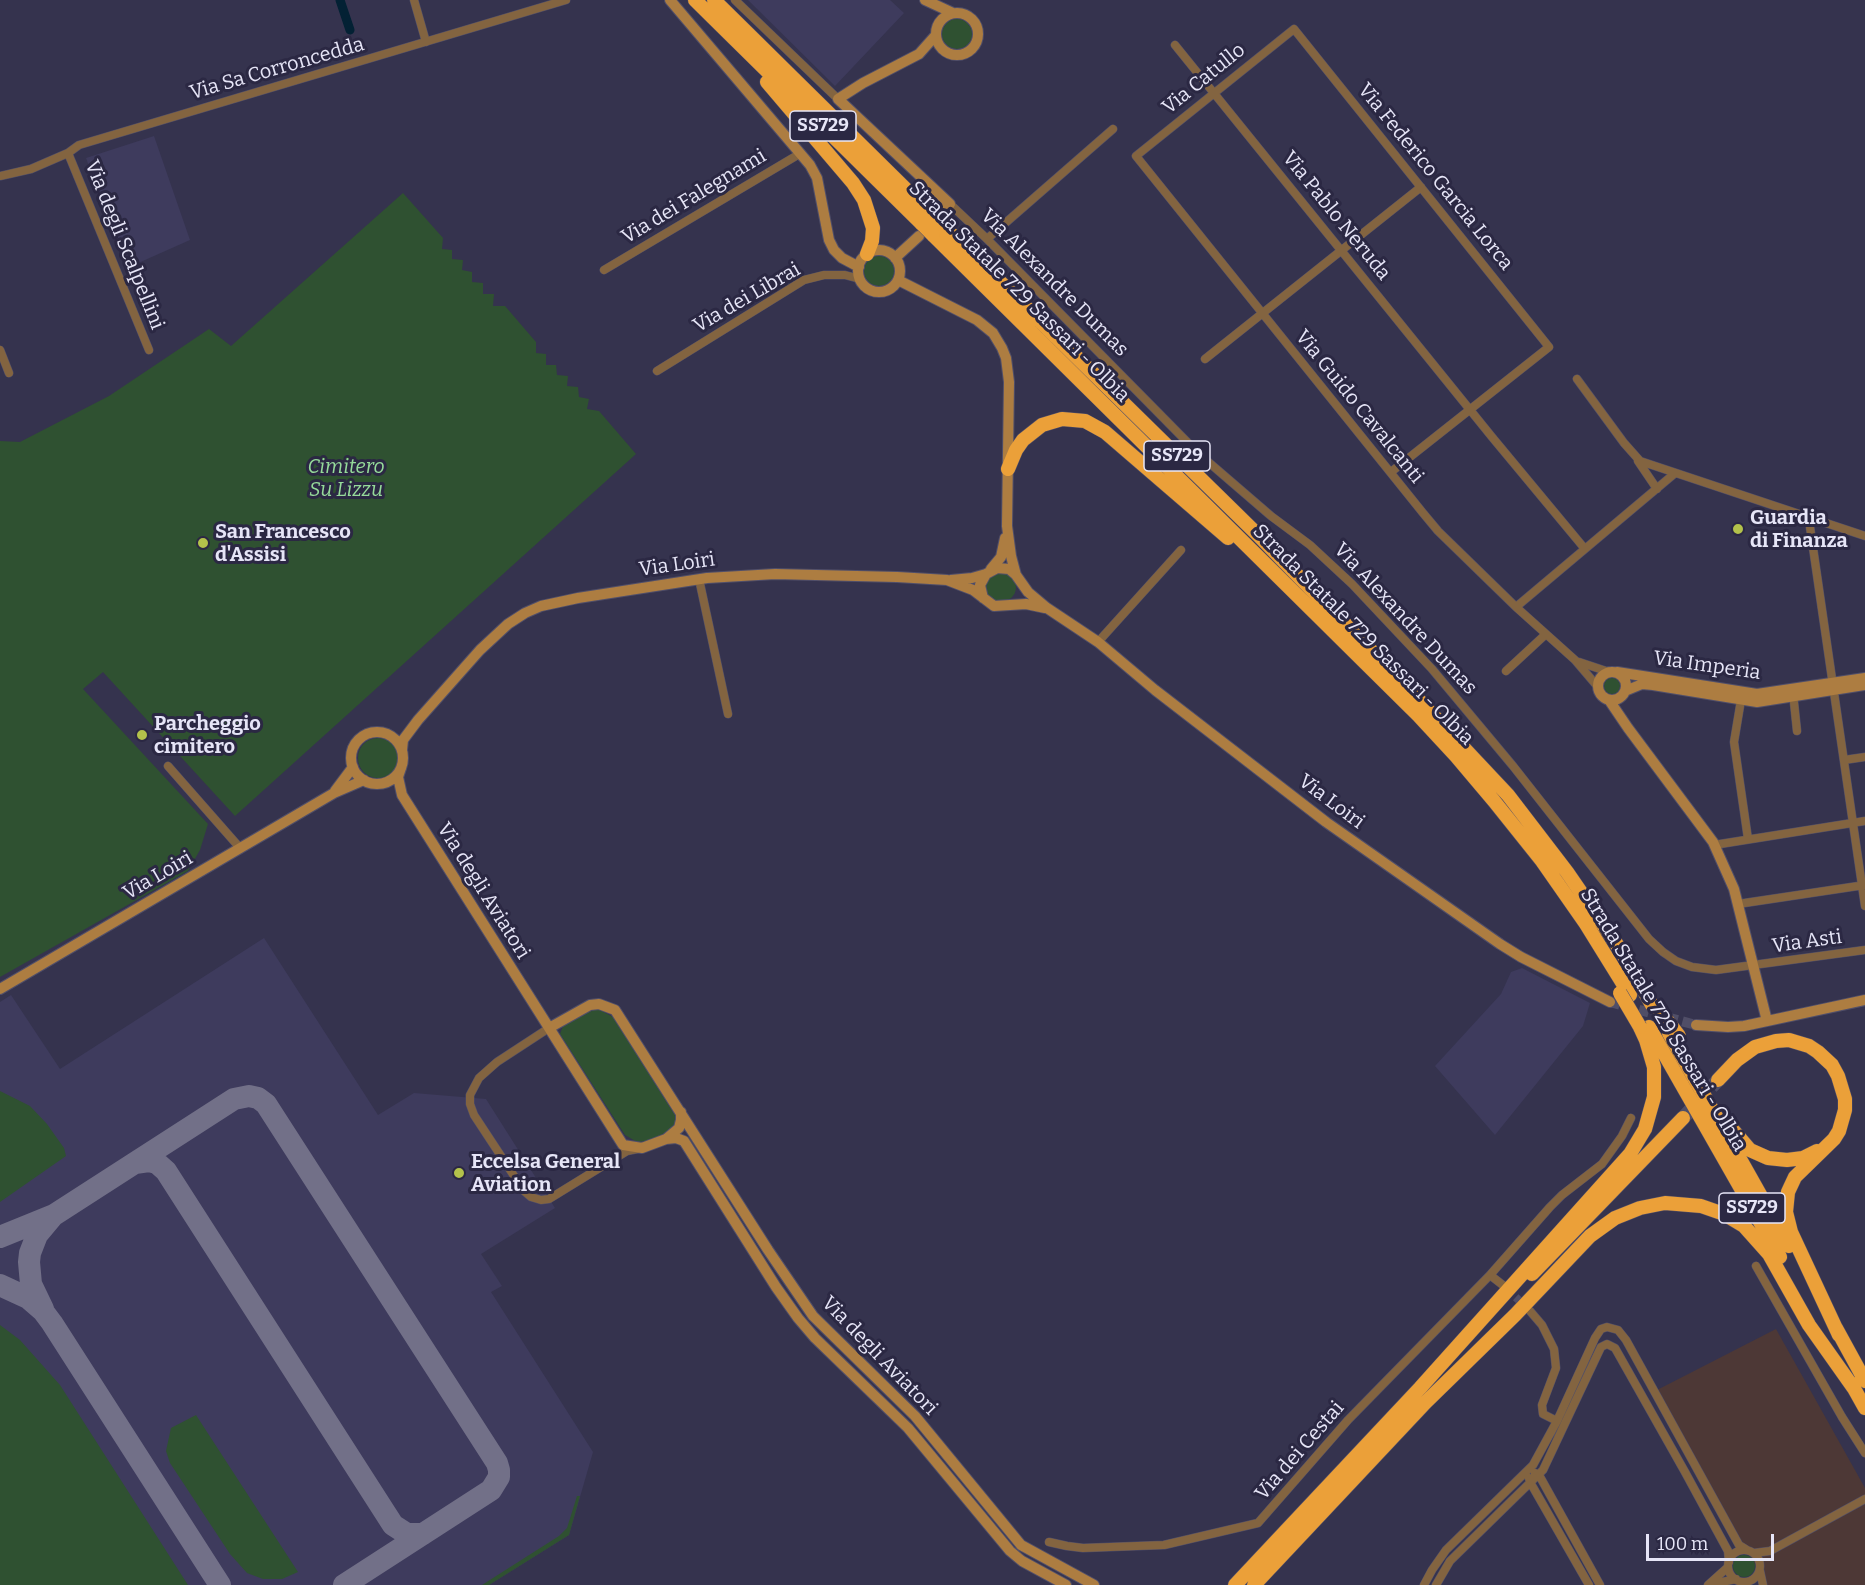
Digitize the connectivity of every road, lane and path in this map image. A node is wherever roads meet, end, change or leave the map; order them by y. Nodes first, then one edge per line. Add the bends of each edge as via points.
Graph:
1 (414, 0) edge
2 (566, 0) edge
3 (670, 0) edge
4 (695, 0) edge
5 (714, 0) edge
6 (735, 0) edge
7 (926, 1) edge
8 (953, 13) junction
9 (938, 24) junction
10 (724, 29) junction
11 (1294, 29) joint
12 (935, 36) junction
13 (426, 42) junction
14 (1176, 45) dead end
15 (945, 52) junction
16 (919, 54) junction
17 (1214, 92) junction
18 (838, 99) junction
19 (1113, 129) dead end
20 (68, 153) junction
21 (801, 153) junction
22 (1136, 156) joint
23 (0, 176) edge
24 (1421, 187) junction
25 (947, 206) joint
26 (929, 226) junction
27 (987, 240) junction
28 (1342, 250) junction
29 (867, 254) junction
30 (895, 258) junction
31 (859, 267) junction
32 (604, 270) dead end
33 (860, 279) junction
34 (898, 280) junction
35 (1263, 314) junction
36 (0, 350) edge
37 (149, 350) dead end
38 (1205, 359) dead end
39 (657, 371) dead end
40 (9, 373) dead end
41 (1577, 379) dead end
42 (1470, 409) junction
43 (1638, 459) junction
44 (1008, 469) junction
45 (1391, 472) junction
46 (1674, 474) junction
47 (1657, 489) junction
48 (1812, 520) junction
49 (1007, 526) junction
50 (1865, 536) edge
51 (1585, 549) junction
52 (1181, 550) dead end
53 (988, 572) junction
54 (1017, 577) junction
55 (699, 579) junction
56 (947, 580) junction
57 (983, 598) junction
58 (1301, 600) junction
59 (1008, 606) junction
60 (1516, 607) junction
61 (1047, 608) junction
62 (1546, 634) junction
63 (1098, 642) junction
64 (1575, 660) junction
65 (1506, 671) dead end
66 (1613, 672) junction
67 (1865, 678) edge
68 (1865, 685) edge
69 (1833, 686) junction
70 (1598, 687) junction
71 (1792, 692) junction
72 (1624, 693) junction
73 (1609, 700) junction
74 (1741, 700) junction
75 (728, 714) dead end
76 (418, 720) junction
77 (1628, 728) junction
78 (1797, 731) dead end
79 (386, 733) junction
80 (402, 750) junction
81 (1865, 757) edge
82 (1844, 760) junction
83 (168, 766) dead end
84 (353, 767) junction
85 (401, 768) junction
86 (364, 780) junction
87 (384, 783) junction
88 (334, 793) junction
89 (402, 795) junction
90 (1865, 820) edge
91 (1852, 822) junction
92 (1748, 839) junction
93 (1714, 845) junction
94 (240, 848) junction
95 (1864, 885) edge
96 (1738, 904) junction
97 (1865, 906) edge
98 (1865, 950) edge
99 (1753, 966) junction
100 (0, 989) edge
101 (1620, 996) junction
102 (1865, 1000) edge
103 (1767, 1021) junction
104 (1696, 1025) tunnel mouth
105 (1644, 1027) junction
106 (549, 1028) junction
107 (1674, 1035) junction
108 (1718, 1080) tunnel mouth
109 (681, 1112) junction
110 (1631, 1118) dead end
111 (1683, 1118) tunnel mouth
112 (666, 1139) junction
113 (1827, 1147) junction
114 (642, 1148) junction
115 (1617, 1188) junction
116 (1756, 1266) dead end
117 (1490, 1275) junction
118 (1504, 1286) tunnel mouth
119 (1530, 1311) tunnel mouth
120 (1839, 1335) junction
121 (1860, 1386) edge
122 (1420, 1388) junction
123 (1425, 1403) junction
124 (1865, 1408) edge
125 (1557, 1421) junction
126 (1684, 1445) junction
127 (1673, 1451) junction
128 (1865, 1453) edge
129 (1528, 1470) junction
130 (1539, 1475) junction
131 (1530, 1482) junction
132 (1865, 1499) edge
133 (1049, 1542) dead end
134 (1751, 1551) junction
135 (1770, 1551) junction
136 (1728, 1564) junction
137 (1760, 1568) junction
138 (1432, 1569) junction
139 (1740, 1582) edge
140 (1439, 1583) edge
141 (1066, 1585) edge
142 (1094, 1585) edge
143 (1235, 1585) edge
144 (1254, 1585) edge
145 (1424, 1585) edge
146 (1589, 1585) edge
147 (1600, 1585) edge
148 (1708, 1585) edge
149 (1763, 1585) edge

1 - 13 street
2 - 13 street, Via Sa Corroncedda
3 - 21 street
4 - 10 highway, Strada Statale 729 Sassari - Olbia / SS729
5 - 26 highway, Strada Statale 729 Sassari - Olbia / SS729
6 - 18 street, Via Alexandre Dumas
7 - 8 street
7 - 9 street
8 - 9 street
8 - 15 street via 972,19 978,38 966,53
9 - 12 street
10 - 26 highway, Strada Statale 729 Sassari - Olbia / SS729
10 - 29 highway via 864,200 873,228
11 - 17 street, Via Catullo
11 - 24 street, Via Federico Garcia Lorca
12 - 15 street
12 - 16 street
13 - 20 street, Via Sa Corroncedda via 79,145
14 - 17 street, Via Pablo Neruda
15 - 16 street
16 - 18 street
17 - 22 street, Via Catullo
17 - 28 street, Via Pablo Neruda
18 - 25 street, Via Alexandre Dumas
19 - 27 street
20 - 23 street, Via Sa Corroncedda via 32,169
20 - 37 street, Via degli Scalpellini
21 - 31 street via 817,178 834,250
21 - 32 street, Via dei Falegnami
22 - 35 street, Via Guido Cavalcanti
24 - 28 street
24 - 42 street, Via Federico Garcia Lorca via 1550,347
25 - 27 street, Via Alexandre Dumas
26 - 30 street
26 - 58 highway, Strada Statale 729 Sassari - Olbia / SS729
26 - 107 highway, Strada Statale 729 Sassari - Olbia / SS729, bridge via 1259,536 1508,795 1601,921
27 - 99 street, Via Alexandre Dumas via 1207,462 1352,584 1432,669 1513,766 1648,939 1676,961 1704,969
28 - 35 street
28 - 42 street, Via Pablo Neruda
29 - 30 street via 882,250
29 - 31 street
30 - 34 street
31 - 33 street
33 - 34 street via 866,287 881,291
33 - 39 street, Via dei Librai via 835,275 804,280
34 - 44 street via 985,325 1002,348 1008,376
35 - 38 street
35 - 45 street, Via Guido Cavalcanti
36 - 40 street
41 - 43 street
42 - 45 street
42 - 51 street, Via Pablo Neruda
43 - 46 street
43 - 47 street
44 - 49 street
44 - 58 highway via 1023,440 1042,425 1062,419 1095,425
45 - 60 street, Via Guido Cavalcanti via 1438,531
46 - 47 street
46 - 48 street
47 - 51 street
48 - 50 street
48 - 69 street
49 - 53 street via 1001,557
49 - 54 street
51 - 60 street
52 - 63 street
53 - 54 street via 1003,567
53 - 56 street
53 - 57 street via 980,585
54 - 59 street via 1018,597
54 - 61 street, Via Loiri
55 - 56 street, Via Loiri via 775,574
55 - 75 street
55 - 76 street, Via Loiri via 578,598 525,613 480,650
56 - 57 street, Via Loiri via 974,590
57 - 59 street via 994,606
58 - 101 highway, Strada Statale 729 Sassari - Olbia / SS729 via 1456,756 1542,861 1586,924
59 - 61 street, Via Loiri
60 - 62 street, Via Guido Cavalcanti
61 - 63 street, Via Loiri
62 - 64 street, Via Guido Cavalcanti
62 - 65 street
63 - 101 street, Via Loiri via 1326,822 1476,928 1521,957
64 - 66 street, Via Guido Cavalcanti
64 - 70 street, Via Guido Cavalcanti
66 - 70 street via 1602,676
66 - 71 street, Via Imperia via 1757,694
66 - 72 street via 1623,678
67 - 69 street, Via Imperia
68 - 69 street, Via Imperia
69 - 71 street, Via Imperia
69 - 82 street
70 - 73 street
71 - 74 street, Via Imperia via 1757,702
71 - 78 street
72 - 73 street
72 - 74 street, Via Imperia via 1642,684
72 - 77 street via 1620,703
73 - 77 street
74 - 92 street via 1734,742
76 - 79 street, Via Loiri
76 - 80 street, Via Loiri via 403,740
77 - 93 street
79 - 80 street
79 - 84 street via 366,734 358,740 351,758
80 - 85 street
81 - 82 street
82 - 91 street
83 - 94 street
84 - 86 street
84 - 88 street
85 - 87 street
85 - 89 street via 398,777
86 - 87 street
86 - 88 street, Via Loiri
87 - 89 street
88 - 94 street, Via Loiri
89 - 106 street, Via degli Aviatori
90 - 91 street
91 - 92 street
91 - 95 street
92 - 93 street
93 - 96 street
94 - 100 street, Via Loiri
95 - 96 street
95 - 97 street
96 - 99 street
98 - 99 street, Via Asti
99 - 103 street
101 - 105 highway, Strada Statale 729 Sassari - Olbia / SS729
102 - 103 street
103 - 104 street via 1728,1028
105 - 121 highway, Strada Statale 729 Sassari - Olbia / SS729
105 - 122 highway via 1655,1082 1651,1112 1630,1154
106 - 109 street, Via degli Aviatori via 590,1005 615,1010
106 - 114 street, Via degli Aviatori via 624,1145
106 - 114 street via 497,1062 479,1078 470,1095 474,1115 524,1191 531,1197 549,1199 627,1151
107 - 113 highway via 1737,1137 1750,1150 1768,1158 1787,1160 1803,1158
107 - 120 highway, Strada Statale 729 Sassari - Olbia / SS729
108 - 113 highway via 1755,1047 1789,1040 1809,1046 1832,1065 1843,1087 1845,1110
109 - 112 street via 679,1128
109 - 142 street, Via degli Aviatori via 813,1316 915,1416 1022,1545
110 - 117 street, Via dei Cestai via 1602,1164 1562,1195
111 - 115 highway
112 - 114 street
112 - 141 street, Via degli Aviatori via 684,1141 776,1287 815,1338 908,1428 1010,1551
113 - 120 highway via 1795,1177 1788,1192 1786,1212 1791,1232
115 - 122 highway
115 - 123 highway
116 - 128 street
117 - 118 street
117 - 133 street, Via dei Cestai via 1348,1420 1258,1523 1164,1545 1083,1548
119 - 125 street via 1554,1349 1556,1368 1542,1414
120 - 121 highway, Strada Statale 729 Sassari - Olbia / SS729
121 - 123 highway via 1809,1325 1769,1254 1752,1233 1713,1209 1665,1203 1628,1212 1590,1236
121 - 124 highway, Strada Statale 729 Sassari - Olbia / SS729
122 - 143 highway
123 - 144 highway
125 - 126 street via 1598,1332 1612,1327 1626,1340
125 - 129 street
126 - 127 street
126 - 134 street via 1739,1545
127 - 130 street via 1615,1348 1607,1344 1601,1347
127 - 136 street via 1728,1551
129 - 130 street
129 - 131 street
129 - 138 street via 1446,1550
130 - 131 street
130 - 147 street
131 - 140 street via 1450,1561
131 - 146 street
132 - 135 street
134 - 135 street
134 - 136 street via 1734,1554
134 - 137 street via 1760,1561
135 - 137 street
136 - 139 street via 1731,1574
136 - 148 street
137 - 139 street via 1754,1579
137 - 149 street
138 - 140 street
138 - 145 street
139 - 148 street

